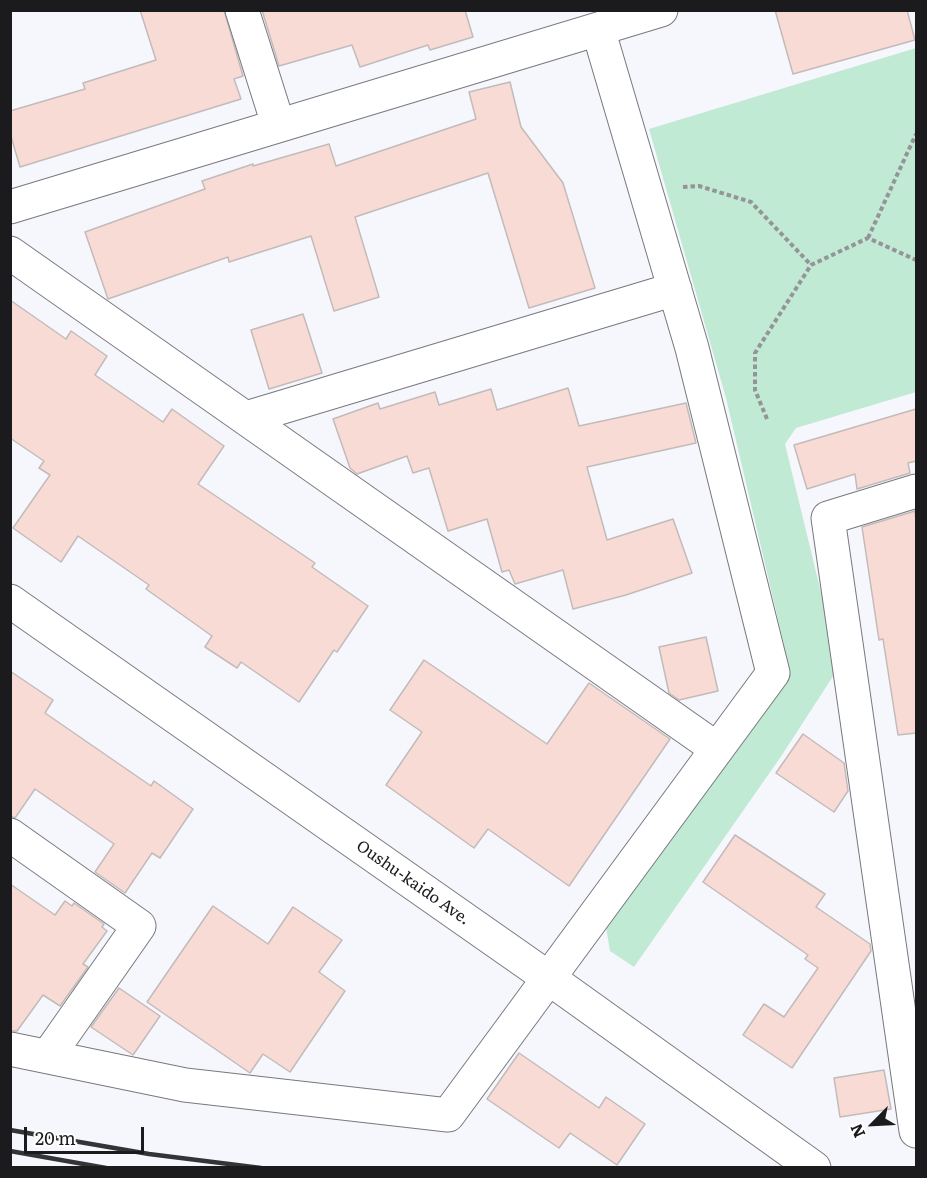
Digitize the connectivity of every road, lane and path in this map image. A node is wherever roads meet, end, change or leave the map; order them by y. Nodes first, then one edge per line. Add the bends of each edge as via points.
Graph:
1 (243, 10) edge
2 (661, 10) edge
3 (598, 29) junction
4 (278, 124) junction
5 (916, 134) edge
6 (643, 183) junction
7 (10, 207) edge
8 (868, 238) junction
9 (10, 253) edge
10 (916, 260) edge
11 (811, 265) junction
12 (675, 289) junction
13 (246, 418) junction
14 (767, 419) dead end
15 (916, 491) edge
16 (14, 613) edge
17 (717, 749) junction
18 (10, 835) edge
19 (550, 979) junction
20 (10, 1049) edge
21 (48, 1056) junction
22 (916, 1131) edge
23 (814, 1167) edge

1 - 4 street
2 - 3 street
3 - 4 street
3 - 6 street
4 - 7 street
5 - 8 path
6 - 11 path via 666,188 699,186 751,201
6 - 12 street
8 - 10 path
8 - 11 path
9 - 13 street
11 - 14 path via 755,353 755,390
12 - 13 street
12 - 17 street via 772,673
13 - 17 street
15 - 22 street via 828,518
16 - 19 street, Oushu-kaido Ave.
17 - 19 street
18 - 21 street via 139,926
19 - 21 street via 448,1115 185,1085
19 - 23 street, Oushu-kaido Ave.
20 - 21 street

